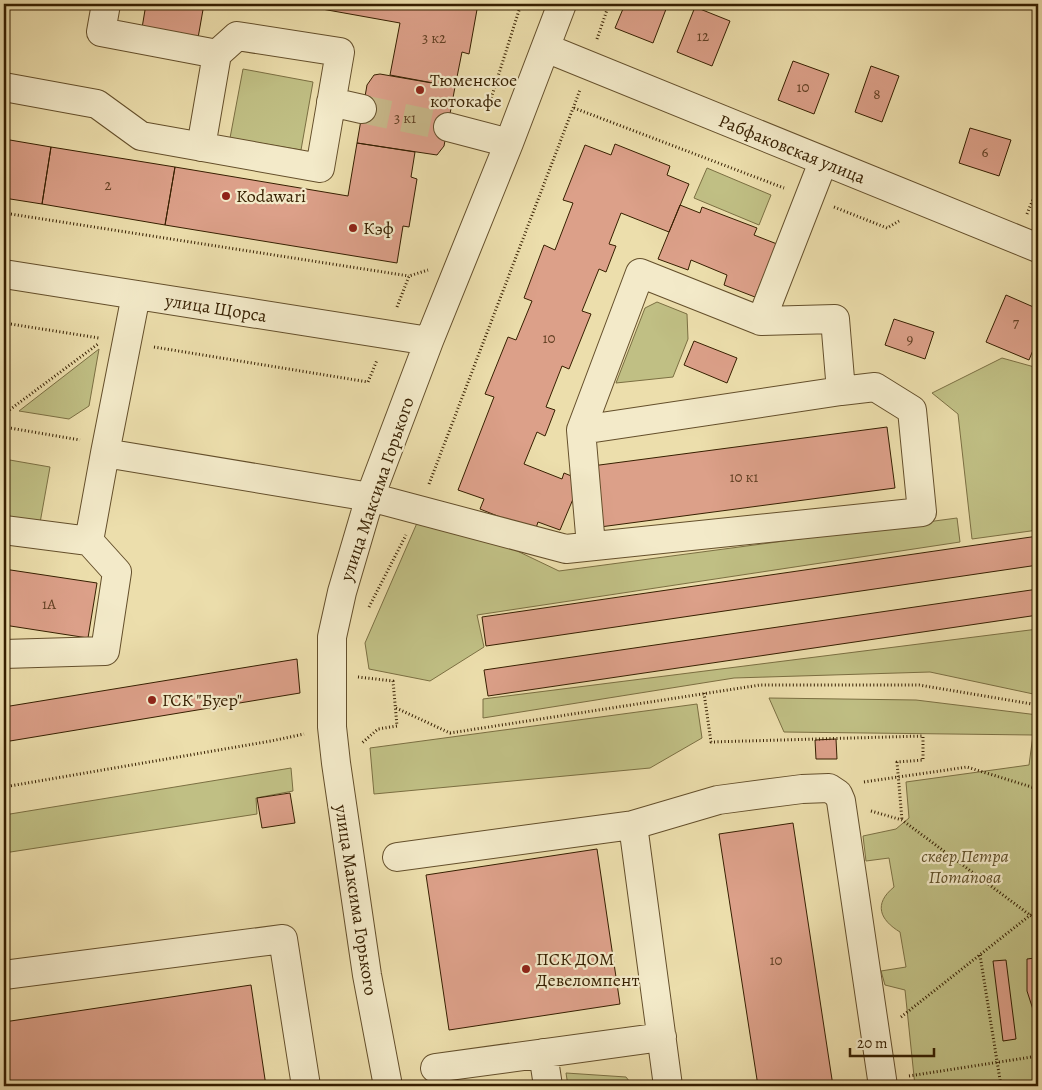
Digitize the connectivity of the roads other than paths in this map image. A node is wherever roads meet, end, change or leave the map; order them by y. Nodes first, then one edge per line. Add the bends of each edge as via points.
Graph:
1 (106, 4) edge
2 (562, 4) edge
3 (546, 48) junction
4 (217, 54) junction
5 (4, 87) edge
6 (331, 102) junction
7 (362, 109) tunnel mouth
8 (448, 127) tunnel mouth
9 (509, 143) junction
10 (200, 147) junction
11 (824, 162) junction
12 (1038, 248) edge
13 (4, 274) edge
14 (136, 295) junction
15 (761, 321) junction
16 (429, 341) junction
17 (841, 391) junction
18 (581, 430) junction
19 (105, 453) junction
20 (370, 497) junction
21 (4, 530) edge
22 (89, 541) junction
23 (591, 546) junction
24 (4, 654) edge
25 (632, 825) junction
26 (397, 857) dead end
27 (4, 975) edge
28 (662, 1037) junction
29 (543, 1053) junction
30 (435, 1068) dead end
31 (883, 1083) edge
32 (306, 1086) edge
33 (388, 1086) edge
34 (548, 1086) edge
35 (668, 1086) edge

1 - 4 street via 101,32
2 - 3 street, улица Максима Горького
3 - 9 street, улица Максима Горького
3 - 11 street, Рабфаковская улица
4 - 6 street via 237,36 340,52
4 - 10 street
5 - 10 street via 97,104 141,136
6 - 7 street
6 - 10 street via 320,168
8 - 9 street
9 - 16 street, улица Максима Горького
11 - 12 street, Рабфаковская улица
11 - 15 street
13 - 14 street, улица Щорса
14 - 16 street, улица Щорса
14 - 19 street
15 - 17 street via 835,319
15 - 18 street via 640,273
16 - 20 street, улица Максима Горького
17 - 18 street
17 - 23 street via 875,387 912,410 922,512
18 - 23 street
19 - 20 street
19 - 22 street
20 - 23 street via 566,549
20 - 33 street, улица Максима Горького via 332,637 332,727 367,976
21 - 22 street
22 - 24 street via 117,572 105,651
25 - 26 street
25 - 28 street
25 - 31 street via 718,800 802,789 829,788 838,794
27 - 32 street via 283,940
28 - 29 street
28 - 35 street
29 - 30 street
29 - 34 street

